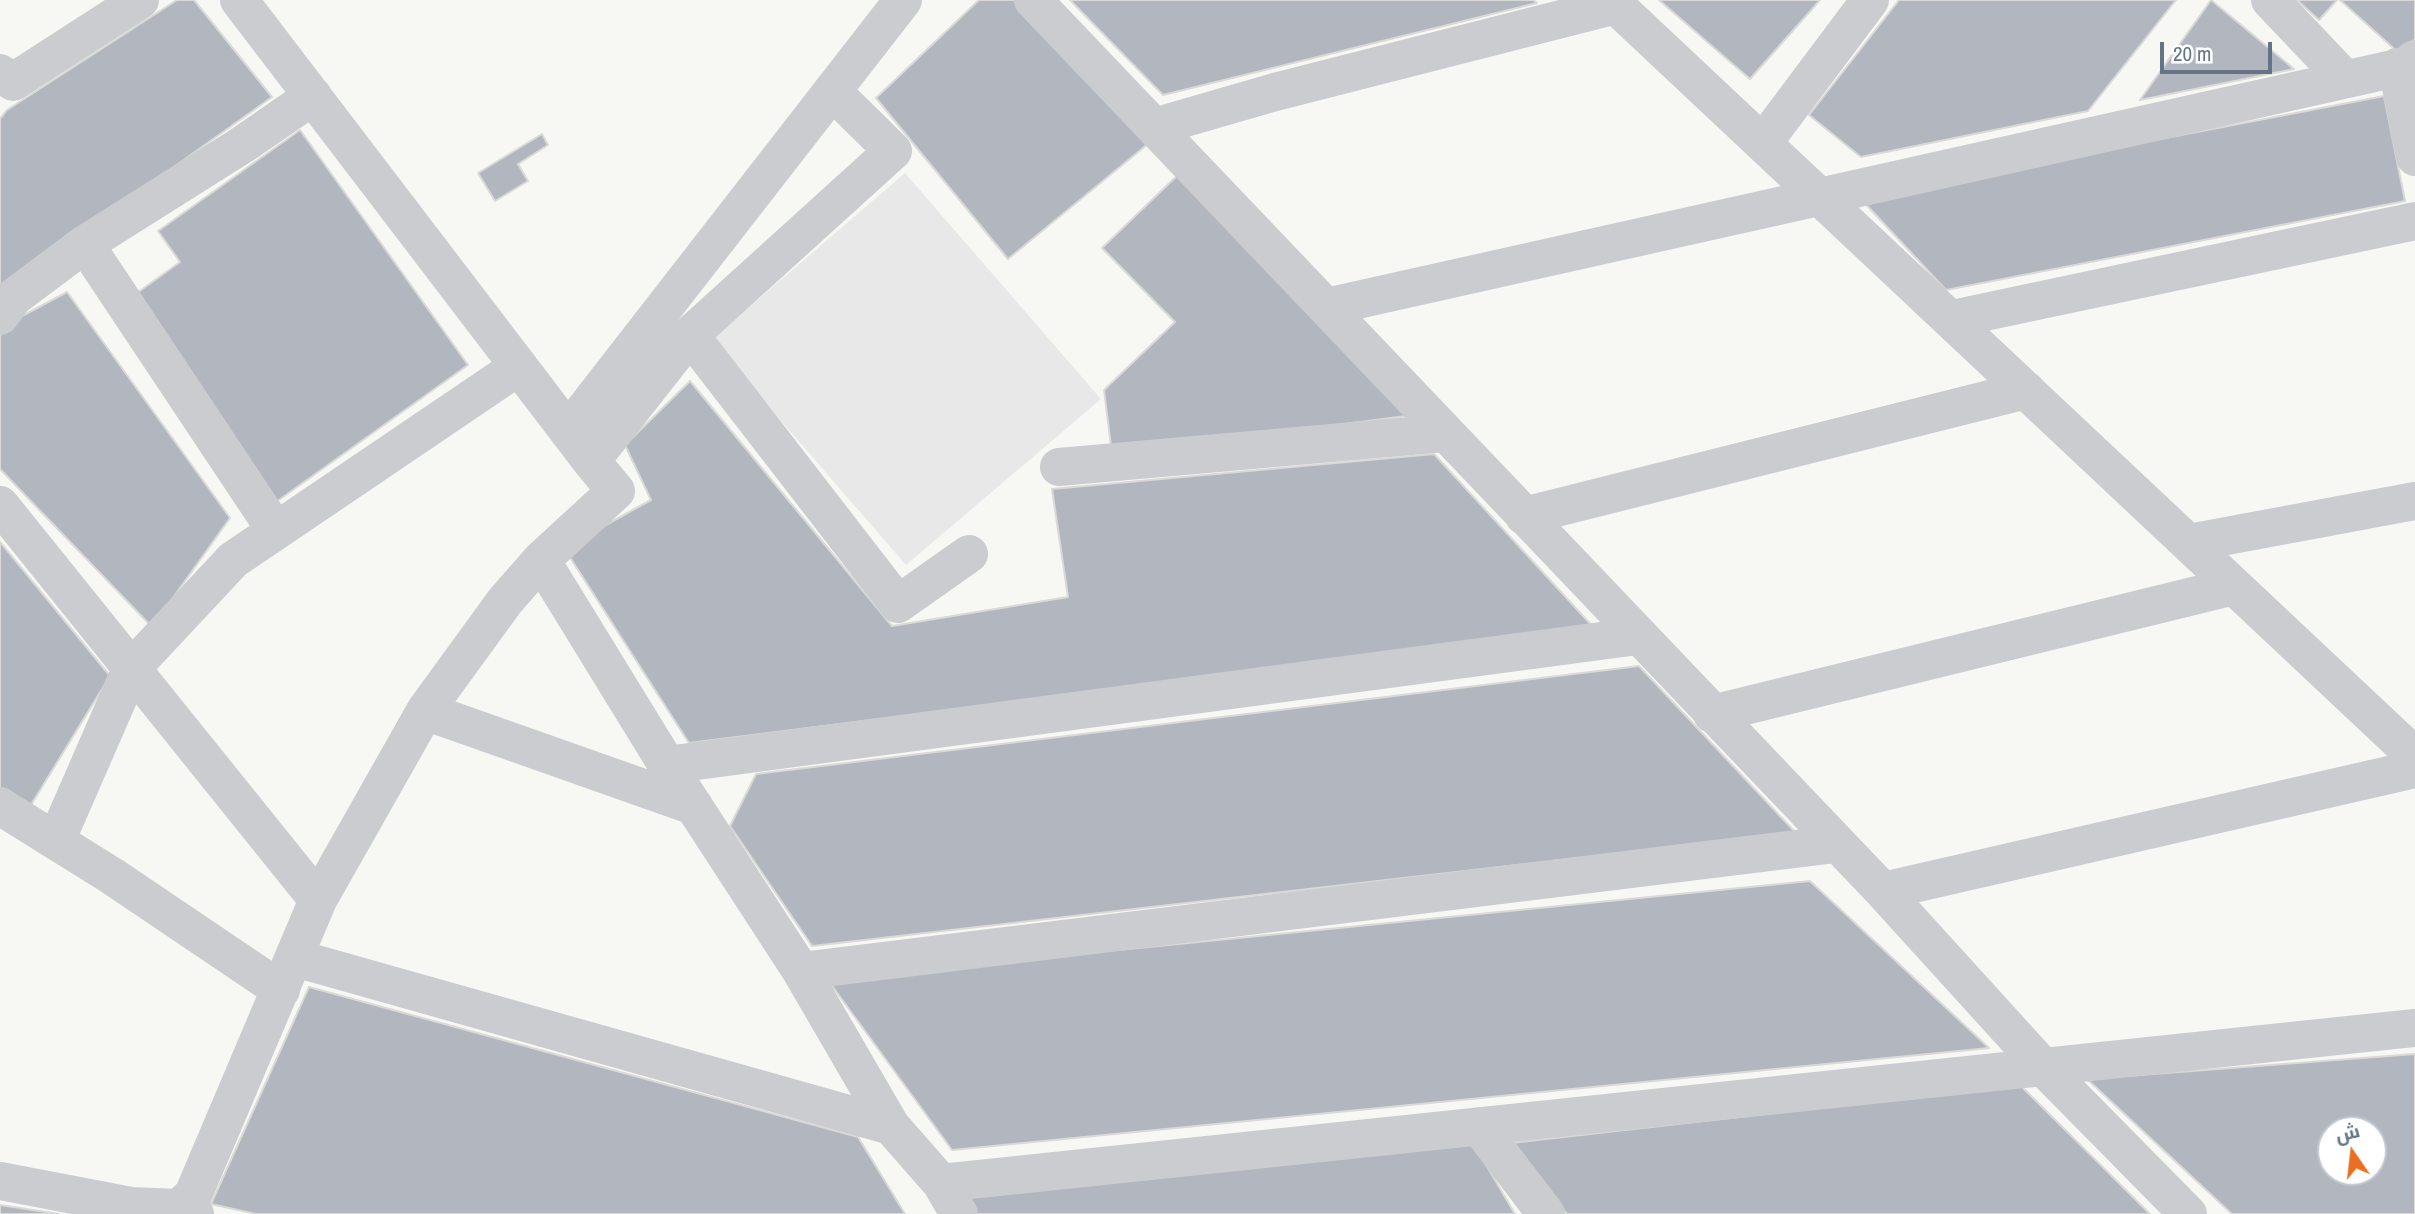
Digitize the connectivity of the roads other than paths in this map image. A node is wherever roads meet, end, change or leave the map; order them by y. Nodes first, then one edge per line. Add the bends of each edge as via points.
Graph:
1 (140, 0) edge
2 (239, 0) edge
3 (903, 0) edge
4 (1033, 0) edge
5 (1870, 0) edge
6 (2270, 0) edge
7 (1613, 3) edge
8 (2406, 63) edge
9 (0, 73) edge
10 (2345, 79) junction
11 (832, 91) junction
12 (313, 96) junction
13 (1154, 127) junction
14 (1763, 143) junction
15 (2415, 157) edge
16 (1822, 198) junction
17 (2415, 221) edge
18 (85, 244) junction
19 (1326, 307) junction
20 (0, 316) edge
21 (1952, 319) junction
22 (690, 335) junction
23 (519, 367) junction
24 (2026, 390) junction
25 (568, 431) junction
26 (1445, 433) junction
27 (591, 461) junction
28 (1059, 467) dead end
29 (2415, 501) edge
30 (0, 505) edge
31 (1524, 516) junction
32 (276, 531) junction
33 (2189, 543) junction
34 (969, 554) dead end
35 (541, 559) junction
36 (2234, 586) junction
37 (1638, 636) junction
38 (131, 669) junction
39 (425, 711) junction
40 (1712, 714) junction
41 (2415, 756) edge
42 (667, 765) junction
43 (2415, 769) edge
44 (0, 806) edge
45 (694, 806) junction
46 (56, 841) junction
47 (1836, 844) junction
48 (1883, 891) junction
49 (318, 900) junction
50 (801, 971) junction
51 (288, 974) junction
52 (2415, 1028) edge
53 (2043, 1067) junction
54 (891, 1126) junction
55 (1479, 1126) junction
56 (0, 1181) edge
57 (950, 1198) edge
58 (126, 1210) edge
59 (187, 1211) edge
60 (1546, 1214) edge
61 (2188, 1214) edge

1 - 9 street via 13,82
2 - 12 street
3 - 11 street
4 - 13 street
5 - 14 street
6 - 10 street
7 - 13 street
7 - 14 street
8 - 10 street
8 - 15 street
10 - 16 street
11 - 22 street via 893,151
11 - 25 street
12 - 18 street
12 - 23 street
13 - 19 street
14 - 16 street
16 - 19 street
16 - 21 street
17 - 21 street
18 - 20 street via 14,296
18 - 32 street
19 - 26 street
21 - 24 street
22 - 27 street
22 - 34 street via 898,604
23 - 25 street
23 - 32 street
24 - 31 street
24 - 33 street
25 - 27 street
26 - 28 street
26 - 31 street
27 - 35 street via 615,491
29 - 33 street
30 - 38 street
31 - 37 street
32 - 38 street via 233,560
33 - 36 street
35 - 39 street
35 - 42 street
36 - 40 street
36 - 41 street
37 - 40 street
37 - 42 street
38 - 46 street
38 - 49 street
39 - 45 street
39 - 49 street
40 - 47 street
42 - 45 street
43 - 48 street
44 - 46 street
45 - 50 street
46 - 51 street
47 - 48 street
47 - 50 street
48 - 53 street
49 - 51 street
50 - 54 street
51 - 54 street
51 - 59 street
52 - 53 street
53 - 55 street
53 - 61 street
54 - 57 street
55 - 57 street
55 - 60 street
56 - 58 street
58 - 59 street

